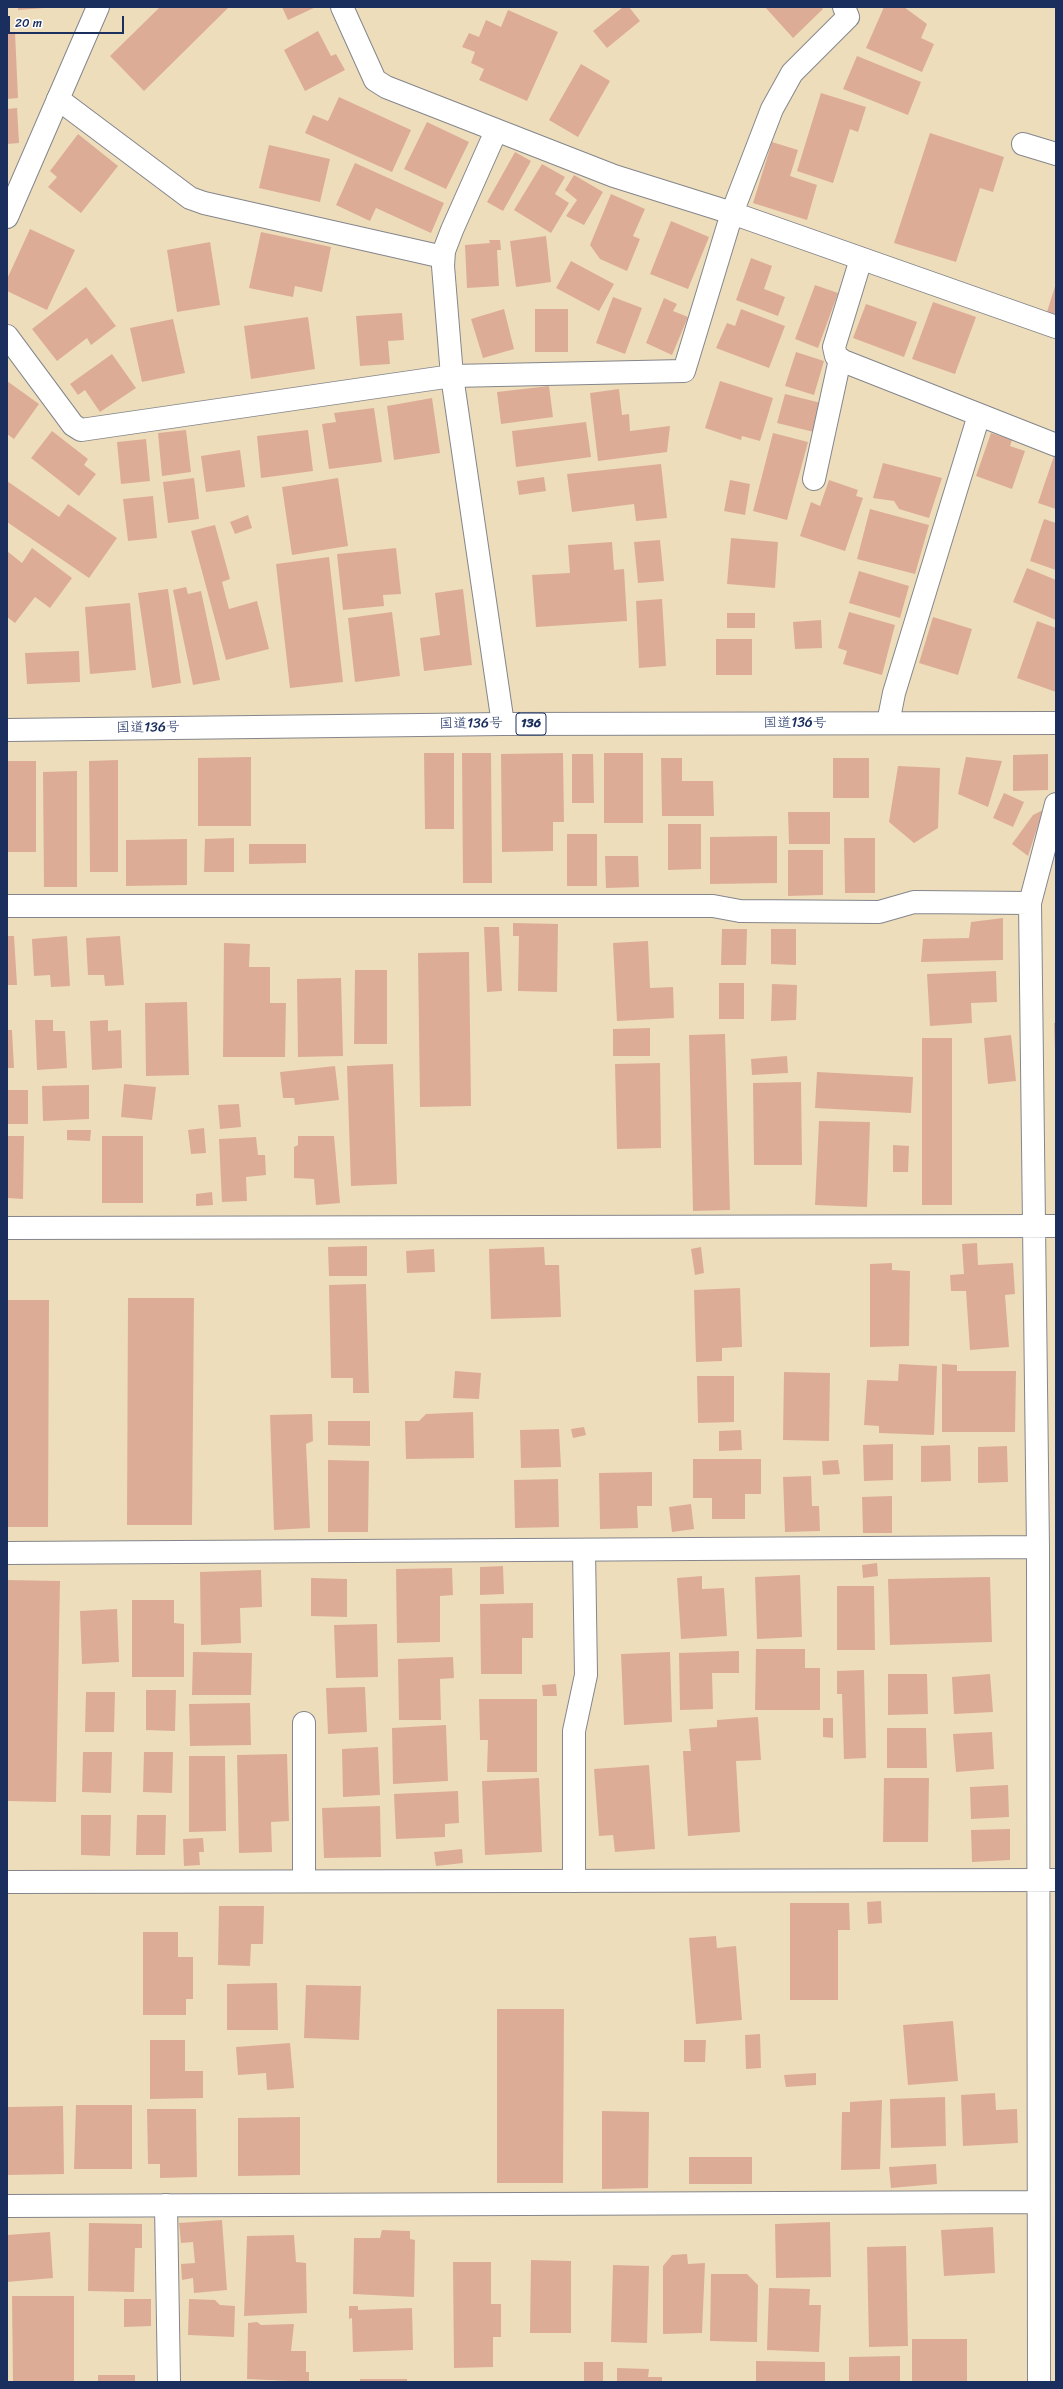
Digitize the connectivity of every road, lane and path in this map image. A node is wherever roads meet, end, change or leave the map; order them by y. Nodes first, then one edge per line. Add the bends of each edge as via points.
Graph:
1 (98, 7) edge
2 (342, 7) edge
3 (850, 10) edge
4 (58, 99) junction
5 (496, 131) junction
6 (1023, 144) dead end
7 (1056, 154) edge
8 (732, 213) junction
9 (7, 217) edge
10 (443, 257) junction
11 (861, 259) junction
12 (1056, 327) edge
13 (7, 336) edge
14 (840, 359) junction
15 (452, 376) junction
16 (979, 415) junction
17 (1056, 445) edge
18 (814, 479) dead end
19 (888, 723) junction
20 (1056, 723) edge
21 (502, 724) junction
22 (7, 730) edge
23 (1056, 804) edge
24 (1030, 902) junction
25 (7, 906) edge
26 (1034, 1226) junction
27 (1056, 1226) edge
28 (7, 1228) edge
29 (1038, 1547) junction
30 (584, 1550) junction
31 (7, 1554) edge
32 (304, 1723) dead end
33 (1046, 1880) edge
34 (304, 1881) junction
35 (574, 1881) junction
36 (7, 1882) edge
37 (1038, 2202) junction
38 (166, 2205) junction
39 (7, 2206) edge
40 (169, 2382) edge
41 (1039, 2382) edge

1 - 4 main road
2 - 5 main road via 375,80 386,87
3 - 8 main road via 792,73 784,86 772,109
4 - 9 main road
4 - 10 main road via 190,198
5 - 8 main road via 614,176
5 - 10 main road via 452,230
6 - 7 main road
8 - 11 main road
8 - 15 main road via 684,371
10 - 15 main road
11 - 12 main road
11 - 14 main road via 834,347 836,356
13 - 15 main road via 80,430
14 - 16 main road
14 - 18 main road
15 - 21 main road
16 - 17 main road
16 - 19 main road via 894,693
19 - 20 main road, 国道136号 / 136
19 - 21 main road, 国道136号 / 136
21 - 22 main road, 国道136号 / 136
23 - 24 main road
24 - 25 main road via 914,902 879,912 740,911 713,906
24 - 26 main road
26 - 27 main road
26 - 28 main road
26 - 29 main road
29 - 30 main road
29 - 33 main road
30 - 31 main road
30 - 35 main road via 586,1675 574,1732
32 - 34 main road
33 - 35 main road
33 - 37 main road
34 - 35 main road
34 - 36 main road
37 - 38 main road
37 - 41 main road
38 - 39 main road
38 - 40 main road

